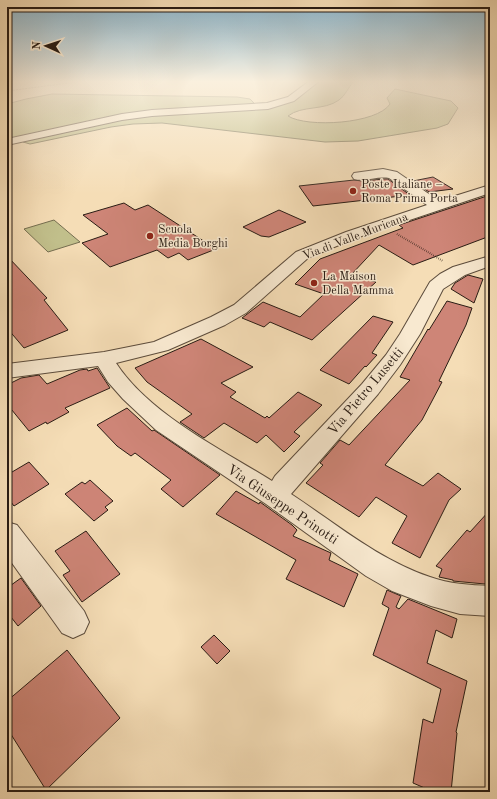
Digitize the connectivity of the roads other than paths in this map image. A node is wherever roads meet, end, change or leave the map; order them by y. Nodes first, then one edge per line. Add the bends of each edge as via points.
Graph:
1 (114, 119) edge
2 (7, 142) edge
3 (358, 176) dead end
4 (490, 189) edge
5 (437, 206) junction
6 (370, 215) dead end
7 (382, 226) junction
8 (490, 261) edge
9 (104, 358) junction
10 (7, 371) edge
11 (276, 498) junction
12 (7, 534) edge
13 (490, 601) edge
14 (74, 622) dead end

1 - 2 street
3 - 5 street via 393,175
4 - 5 street, Via di Valle Muricana
5 - 7 street, Via di Valle Muricana
6 - 7 street
7 - 9 street, Via di Valle Muricana via 351,235 298,257 244,306 218,321 155,348
8 - 11 street, Via Pietro Lusetti via 459,270 436,286 393,360 370,389 284,483
9 - 10 street, Via di Valle Muricana
9 - 11 street, Via Giuseppe Prinotti via 116,378 156,418
11 - 13 street, Via Giuseppe Prinotti via 368,561 408,583 452,598
12 - 14 street

